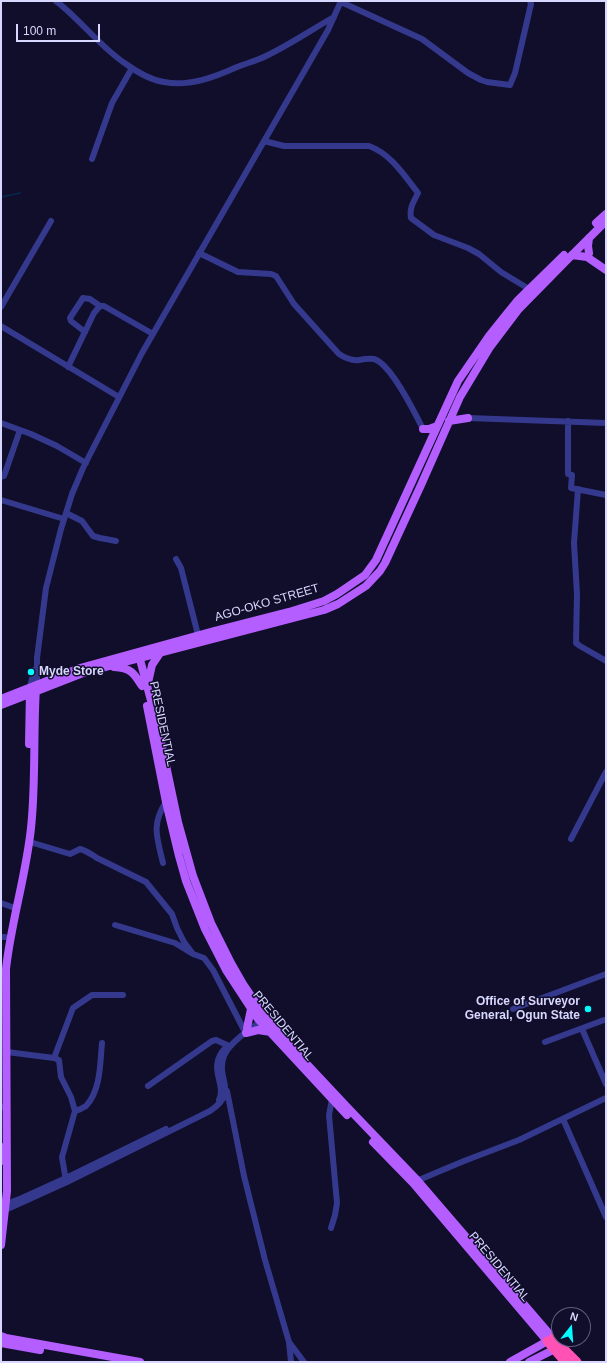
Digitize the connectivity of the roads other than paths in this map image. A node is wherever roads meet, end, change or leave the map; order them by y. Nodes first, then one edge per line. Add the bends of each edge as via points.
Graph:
1 (56, 1) edge
2 (530, 1) edge
3 (341, 2) edge
4 (334, 17) junction
5 (132, 68) junction
6 (264, 141) junction
7 (92, 159) dead end
8 (606, 214) edge
9 (51, 221) dead end
10 (606, 221) edge
11 (589, 238) junction
12 (579, 248) junction
13 (199, 253) junction
14 (589, 253) junction
15 (572, 254) junction
16 (606, 264) edge
17 (606, 270) edge
18 (529, 289) junction
19 (100, 306) junction
20 (1, 307) edge
21 (1, 326) edge
22 (85, 332) junction
23 (153, 334) junction
24 (68, 367) junction
25 (456, 395) junction
26 (119, 397) junction
27 (456, 405) junction
28 (468, 418) junction
29 (449, 421) junction
30 (568, 421) junction
31 (1, 423) edge
32 (606, 423) edge
33 (437, 426) junction
34 (423, 429) junction
35 (20, 430) junction
36 (431, 440) junction
37 (86, 463) junction
38 (1, 477) edge
39 (578, 489) junction
40 (606, 495) edge
41 (1, 500) edge
42 (65, 516) junction
43 (116, 541) dead end
44 (176, 559) dead end
45 (198, 635) junction
46 (160, 653) junction
47 (136, 656) junction
48 (606, 661) edge
49 (107, 667) junction
50 (145, 686) junction
51 (33, 689) junction
52 (1, 699) edge
53 (1, 705) edge
54 (606, 772) edge
55 (166, 802) junction
56 (571, 838) dead end
57 (30, 842) junction
58 (163, 862) dead end
59 (1, 903) edge
60 (12, 907) junction
61 (115, 925) dead end
62 (3, 937) edge
63 (193, 954) junction
64 (606, 974) edge
65 (123, 995) dead end
66 (251, 1008) junction
67 (513, 1009) dead end
68 (263, 1018) junction
69 (604, 1020) dead end
70 (582, 1029) junction
71 (246, 1031) junction
72 (271, 1032) junction
73 (545, 1042) dead end
74 (102, 1043) dead end
75 (227, 1045) junction
76 (7, 1052) junction
77 (54, 1058) junction
78 (606, 1084) edge
79 (148, 1086) dead end
80 (226, 1088) junction
81 (606, 1098) edge
82 (332, 1099) junction
83 (2, 1107) edge
84 (75, 1111) junction
85 (563, 1119) junction
86 (1, 1161) edge
87 (66, 1180) junction
88 (415, 1182) junction
89 (3, 1208) edge
90 (606, 1217) edge
91 (331, 1228) dead end
92 (1, 1245) edge
93 (1, 1336) edge
94 (550, 1340) junction
95 (289, 1342) junction
96 (1, 1343) edge
97 (558, 1348) junction
98 (107, 1362) edge
99 (140, 1362) edge
100 (291, 1362) edge
101 (304, 1362) edge
102 (510, 1362) edge
103 (529, 1362) edge
104 (565, 1362) edge
105 (577, 1362) edge

1 - 5 street
2 - 3 street via 526,27 510,85 481,80 422,39
3 - 4 street
4 - 5 street via 264,57 214,77 178,83 163,82
4 - 6 street
5 - 7 street via 112,103
6 - 13 street
6 - 18 street via 284,146 377,148 399,168 418,193 411,208 411,218 434,235 479,254 501,272
8 - 18 main road
9 - 20 street
10 - 11 main road
11 - 12 main road
11 - 14 main road
12 - 14 main road
12 - 15 main road
13 - 23 street
13 - 34 street via 238,272 276,276 294,304 339,354 354,360 375,359 385,365
14 - 16 main road
15 - 17 main road via 587,257
15 - 25 main road via 518,310 466,385
18 - 25 main road via 489,336 458,381
19 - 22 street
19 - 22 street via 90,299 83,298 71,315 71,321
19 - 23 street
21 - 24 street
22 - 24 street
23 - 26 street
24 - 26 street
25 - 27 main road
25 - 33 main road, AGO-OKO STREET
26 - 37 street
27 - 28 main road via 461,414
27 - 29 main road
28 - 29 main road
28 - 30 street
29 - 46 main road via 385,563 366,586 324,610
30 - 32 street
30 - 39 street via 568,474 572,476 571,488
31 - 35 street
33 - 34 main road
33 - 36 main road, AGO-OKO STREET
34 - 36 main road
35 - 37 street via 57,446
35 - 38 street via 4,476
36 - 45 main road, AGO-OKO STREET via 376,560 365,575 324,600 289,612
37 - 42 street
39 - 40 street
39 - 48 street via 574,543 576,642
41 - 42 street
42 - 43 street via 82,521 93,536
42 - 51 street via 46,588
44 - 45 street via 181,568
45 - 47 main road, AGO-OKO STREET
46 - 47 main road
46 - 50 main road via 152,665
47 - 49 main road
47 - 50 main road, PRESIDENTIAL
47 - 51 main road, AGO-OKO STREET via 80,668
49 - 50 main road via 129,670
49 - 51 main road
50 - 55 main road, PRESIDENTIAL
50 - 68 main road via 178,822 199,894 231,964
51 - 52 main road, AGO-OKO STREET
51 - 53 main road
51 - 57 main road
51 - 60 main road via 26,829
54 - 56 street
55 - 58 street via 158,815 156,827
55 - 66 main road, PRESIDENTIAL via 195,906 226,970
57 - 63 street via 70,854 83,850 146,882 172,914 184,942
57 - 76 main road via 6,970
59 - 60 street
60 - 62 main road
61 - 63 street via 175,943
62 - 83 main road
63 - 71 street via 204,958
64 - 67 street
65 - 77 street via 92,996 73,1008
66 - 68 main road, PRESIDENTIAL
66 - 71 main road
68 - 71 street
68 - 72 main road, PRESIDENTIAL
68 - 88 main road
69 - 70 street
70 - 73 street
70 - 78 street
71 - 72 main road
71 - 75 street
71 - 80 street via 224,1054 222,1067
72 - 82 main road, PRESIDENTIAL
74 - 84 street via 96,1089 85,1107
75 - 79 street via 212,1041
75 - 87 street via 217,1062 221,1092 216,1104
76 - 77 street
76 - 89 main road
77 - 84 street via 59,1060 61,1077
80 - 87 street via 223,1100 210,1112
80 - 95 street via 246,1184
81 - 85 street
82 - 88 main road, PRESIDENTIAL
82 - 91 street via 329,1115 337,1203
83 - 86 main road
84 - 87 street via 62,1157
85 - 88 street via 519,1140
85 - 90 street
87 - 89 street
88 - 94 main road
89 - 92 main road
93 - 99 main road
94 - 97 highway
94 - 102 main road
95 - 100 street
95 - 101 street
96 - 98 main road
97 - 103 main road
97 - 104 highway
97 - 105 highway

